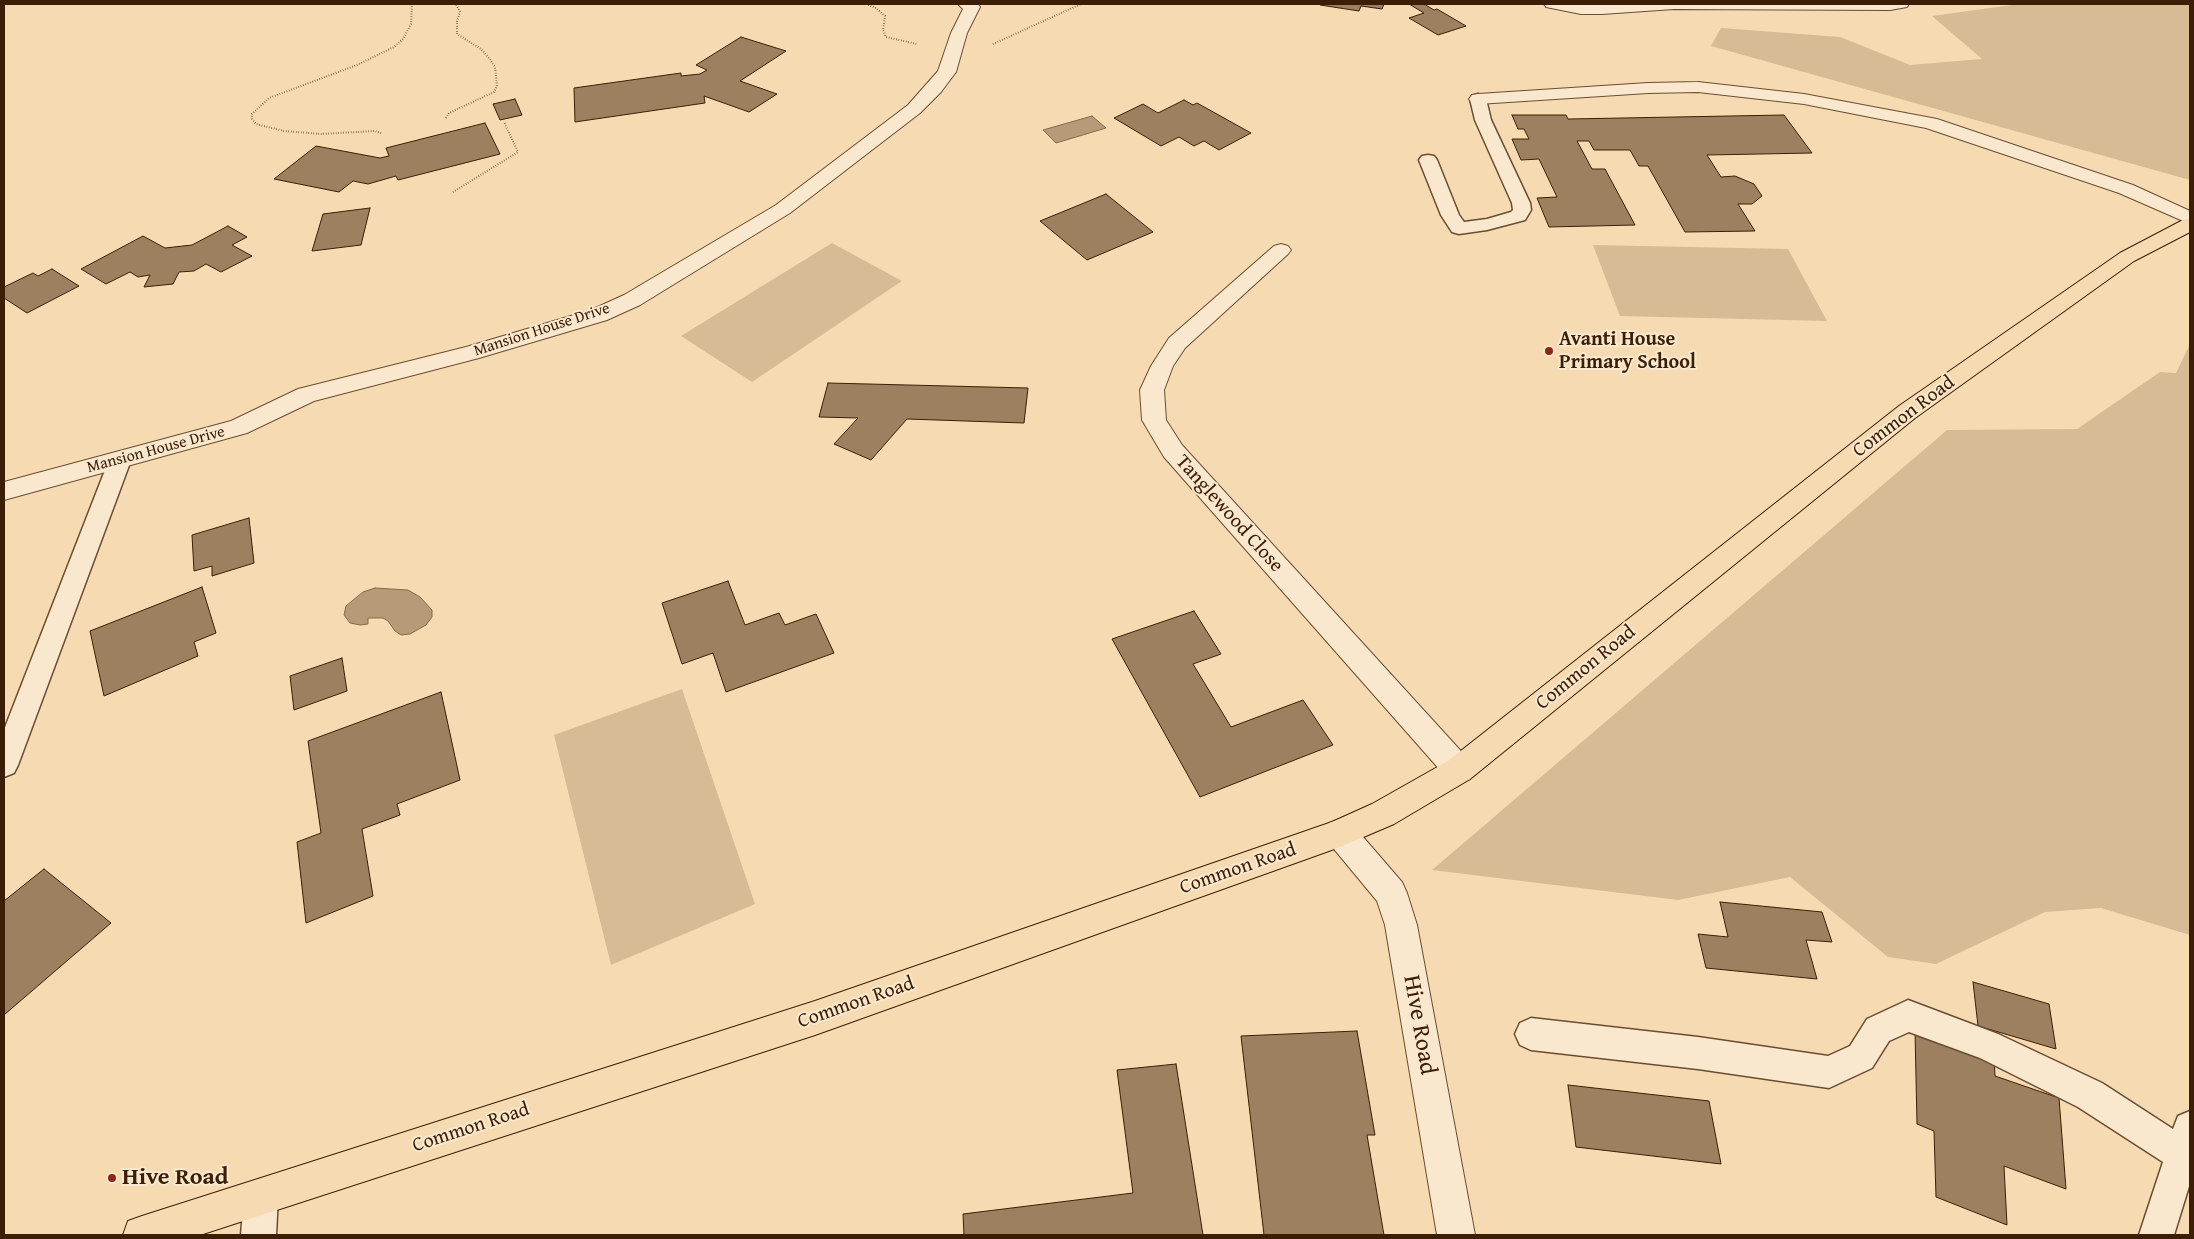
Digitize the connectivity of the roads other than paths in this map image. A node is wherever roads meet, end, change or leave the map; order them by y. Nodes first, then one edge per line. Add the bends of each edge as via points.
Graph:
1 (1552, 4) edge
2 (1902, 4) edge
3 (974, 5) edge
4 (1478, 99) joint
5 (1428, 160) dead end
6 (2190, 218) edge
7 (2190, 224) edge
8 (1281, 250) dead end
9 (120, 460) junction
10 (4, 491) edge
11 (4, 764) edge
12 (1459, 770) junction
13 (1340, 833) junction
14 (1531, 1034) dead end
15 (2186, 1142) edge
16 (261, 1196) junction
17 (142, 1235) edge
18 (258, 1235) edge
19 (1456, 1235) edge
20 (2157, 1235) edge

1 - 2 street via 1602,9 1674,4
3 - 9 street, Mansion House Drive via 959,33 947,72 914,109 783,209 632,300 598,315 471,353 306,395 239,427
4 - 5 lane via 1483,120 1521,203 1522,210 1518,216 1459,228 1450,215
4 - 6 street via 1698,87 1804,99 1930,122 2126,188
7 - 12 main road, Common Road via 2128,257 1907,412
8 - 12 street, Tanglewood Close via 1177,344 1162,366 1152,390 1154,420 1173,451
9 - 10 street, Mansion House Drive
9 - 11 lane
12 - 13 main road, Common Road via 1383,814
13 - 16 main road, Common Road via 815,1018
13 - 19 street, Hive Road via 1391,893 1401,925
14 - 15 lane via 1829,1072 1861,1056 1878,1030 1908,1016 1987,1045
15 - 20 lane
16 - 17 main road, Common Road
16 - 18 lane

